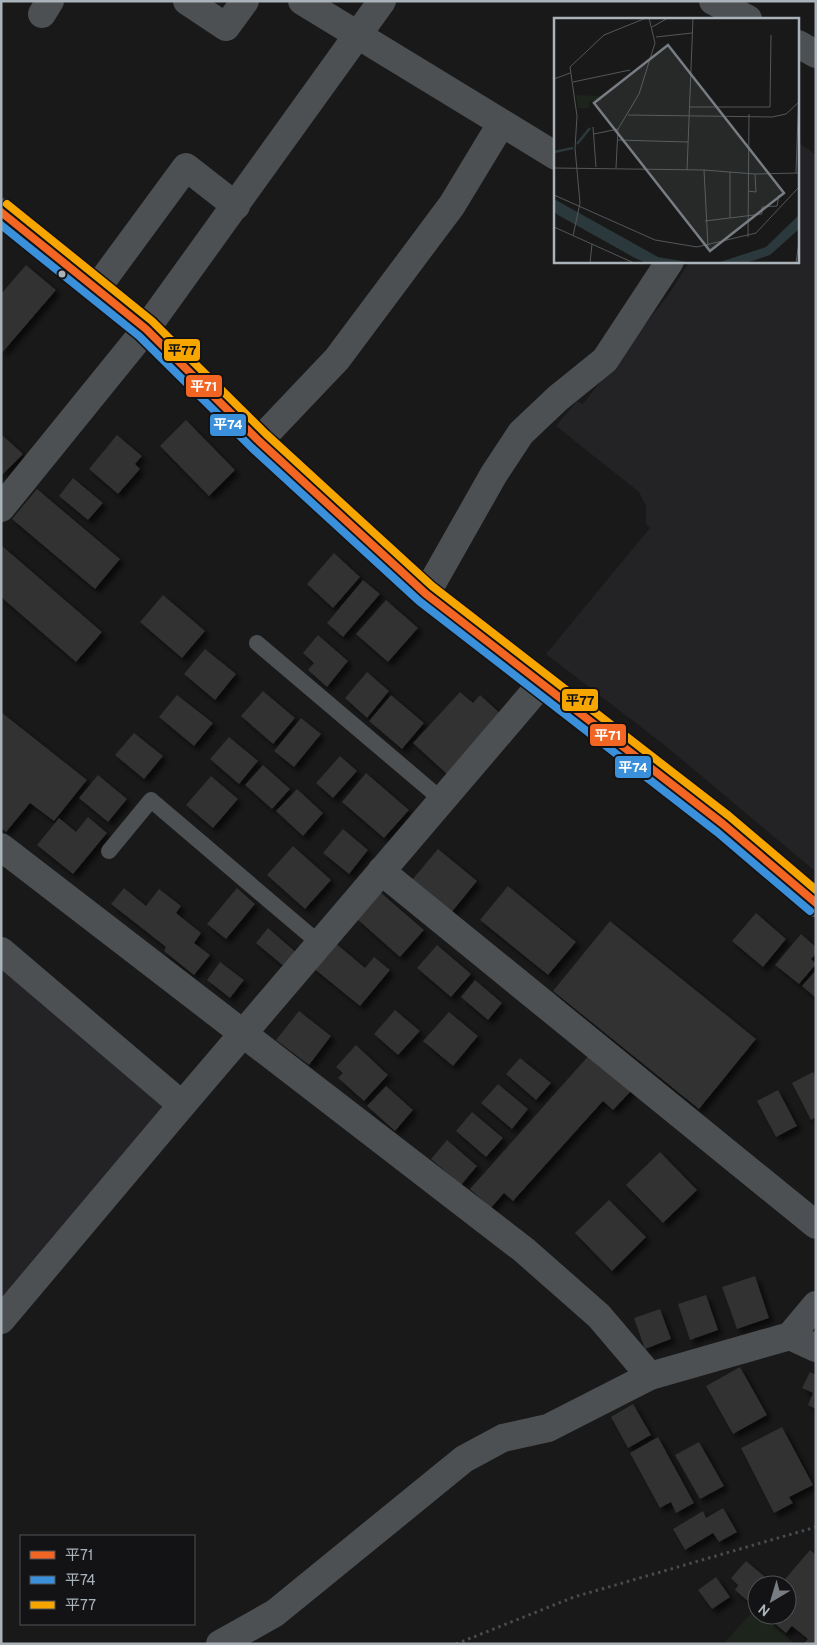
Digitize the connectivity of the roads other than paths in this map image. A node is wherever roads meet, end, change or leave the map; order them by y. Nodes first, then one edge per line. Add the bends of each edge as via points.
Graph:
1 (187, 1) edge
2 (244, 1) edge
3 (302, 1) edge
4 (382, 1) edge
5 (713, 1) edge
6 (746, 18) edge
7 (357, 36) junction
8 (501, 124) junction
9 (554, 155) edge
10 (236, 206) junction
11 (1, 212) edge
12 (669, 262) edge
13 (97, 288) junction
14 (146, 329) junction
15 (259, 441) junction
16 (1, 508) edge
17 (426, 594) junction
18 (257, 643) dead end
19 (542, 682) junction
20 (442, 800) junction
21 (1, 847) edge
22 (109, 851) dead end
23 (381, 871) junction
24 (816, 903) edge
25 (319, 942) junction
26 (1, 952) edge
27 (243, 1033) junction
28 (182, 1105) junction
29 (816, 1225) edge
30 (816, 1305) edge
31 (1, 1320) edge
32 (790, 1336) junction
33 (816, 1348) edge
34 (650, 1376) junction
35 (220, 1644) edge

1 - 2 street via 226,27
3 - 7 street
4 - 7 street
5 - 6 street
7 - 8 street
7 - 10 street
8 - 9 street
8 - 15 street via 452,205 337,359
10 - 13 street via 186,167
10 - 14 street
11 - 13 main road
12 - 17 street via 605,360 520,433
13 - 14 main road
14 - 15 main road
14 - 16 street
15 - 17 main road
17 - 19 main road
18 - 20 lane
19 - 20 street
19 - 24 main road via 723,824
20 - 23 street
21 - 27 street
22 - 25 lane via 151,800
23 - 25 street
23 - 29 street
25 - 27 street
26 - 28 street
27 - 28 street
27 - 34 street via 524,1250 599,1316
28 - 31 street
30 - 32 street
32 - 33 street
32 - 34 street
34 - 35 street via 548,1428 503,1438 464,1459 275,1613

